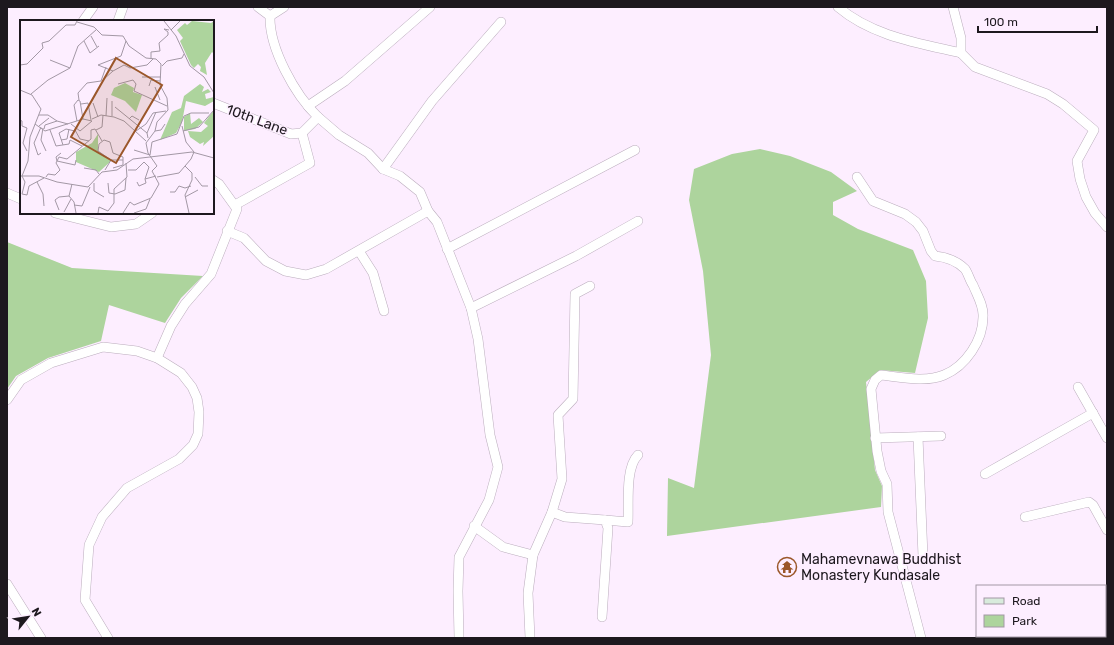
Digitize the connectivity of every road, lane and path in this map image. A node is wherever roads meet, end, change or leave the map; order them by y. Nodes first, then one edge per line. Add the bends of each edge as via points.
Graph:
1 (93, 7) edge
2 (123, 7) edge
3 (258, 7) edge
4 (284, 7) edge
5 (430, 7) edge
6 (838, 7) edge
7 (953, 7) edge
8 (270, 16) junction
9 (84, 20) edge
10 (118, 20) edge
11 (501, 22) dead end
12 (961, 53) junction
13 (214, 104) edge
14 (308, 106) junction
15 (318, 117) junction
16 (302, 133) junction
17 (635, 150) dead end
18 (383, 169) junction
19 (857, 177) dead end
20 (214, 181) edge
21 (7, 193) edge
22 (20, 199) edge
23 (235, 205) junction
24 (428, 211) junction
25 (62, 214) edge
26 (151, 214) edge
27 (76, 216) edge
28 (638, 221) dead end
29 (1107, 227) edge
30 (227, 231) junction
31 (447, 249) junction
32 (359, 251) junction
33 (590, 286) dead end
34 (471, 308) junction
35 (384, 311) dead end
36 (157, 358) junction
37 (1078, 387) dead end
38 (7, 400) edge
39 (1093, 413) junction
40 (941, 436) dead end
41 (918, 437) junction
42 (875, 438) junction
43 (1107, 438) edge
44 (638, 455) dead end
45 (985, 474) dead end
46 (552, 512) junction
47 (1025, 516) dead end
48 (605, 520) junction
49 (474, 526) junction
50 (1107, 530) edge
51 (533, 555) junction
52 (923, 556) dead end
53 (7, 584) edge
54 (602, 617) dead end
55 (41, 638) edge
56 (108, 638) edge
57 (459, 638) edge
58 (530, 638) edge
59 (921, 638) edge

1 - 9 street
2 - 10 street
3 - 8 street
4 - 8 street
5 - 14 street via 345,81
6 - 12 street via 846,14 892,38
7 - 12 street via 961,38
8 - 14 street via 274,48 300,98
11 - 18 street via 432,101
12 - 29 street via 975,67 1047,94 1094,130 1077,161 1086,197
13 - 16 street, 10th Lane via 291,134
14 - 15 street
15 - 16 street
15 - 18 street via 339,135 368,153
16 - 23 street via 310,163
17 - 31 street
18 - 24 street via 400,176 420,192
19 - 42 street via 873,201 905,214 916,222 935,256 947,258 965,269 979,298 984,316 980,337 969,355 944,375 913,378 880,375 875,380 871,389
20 - 23 street
21 - 22 street
23 - 30 street via 237,209
24 - 31 street via 437,222
24 - 32 street
25 - 27 street
26 - 27 street via 136,224 111,228
28 - 34 street via 576,256
30 - 32 street via 244,238 266,261 285,271 306,275 326,269
30 - 36 street via 211,274 185,304 171,326
31 - 34 street
32 - 35 street via 373,273
33 - 46 street via 575,294 573,399 558,415 562,479
34 - 49 street via 478,339 490,436 498,466 489,500
36 - 38 street via 137,351 102,347 51,363 21,380
36 - 56 street via 181,374 192,387 199,412 198,434 193,445 179,459 127,488 102,517 94,532 89,544 85,600
37 - 39 street
39 - 43 street
39 - 45 street
40 - 41 street
41 - 42 street
41 - 52 street
42 - 59 street via 881,471 887,484 888,512
44 - 48 street via 633,460 630,474 628,522
46 - 48 street via 565,517
46 - 51 street
47 - 50 street via 1089,502
48 - 54 street via 608,528
49 - 51 street via 504,547
49 - 57 street via 459,557
51 - 58 street via 528,593
53 - 55 street

